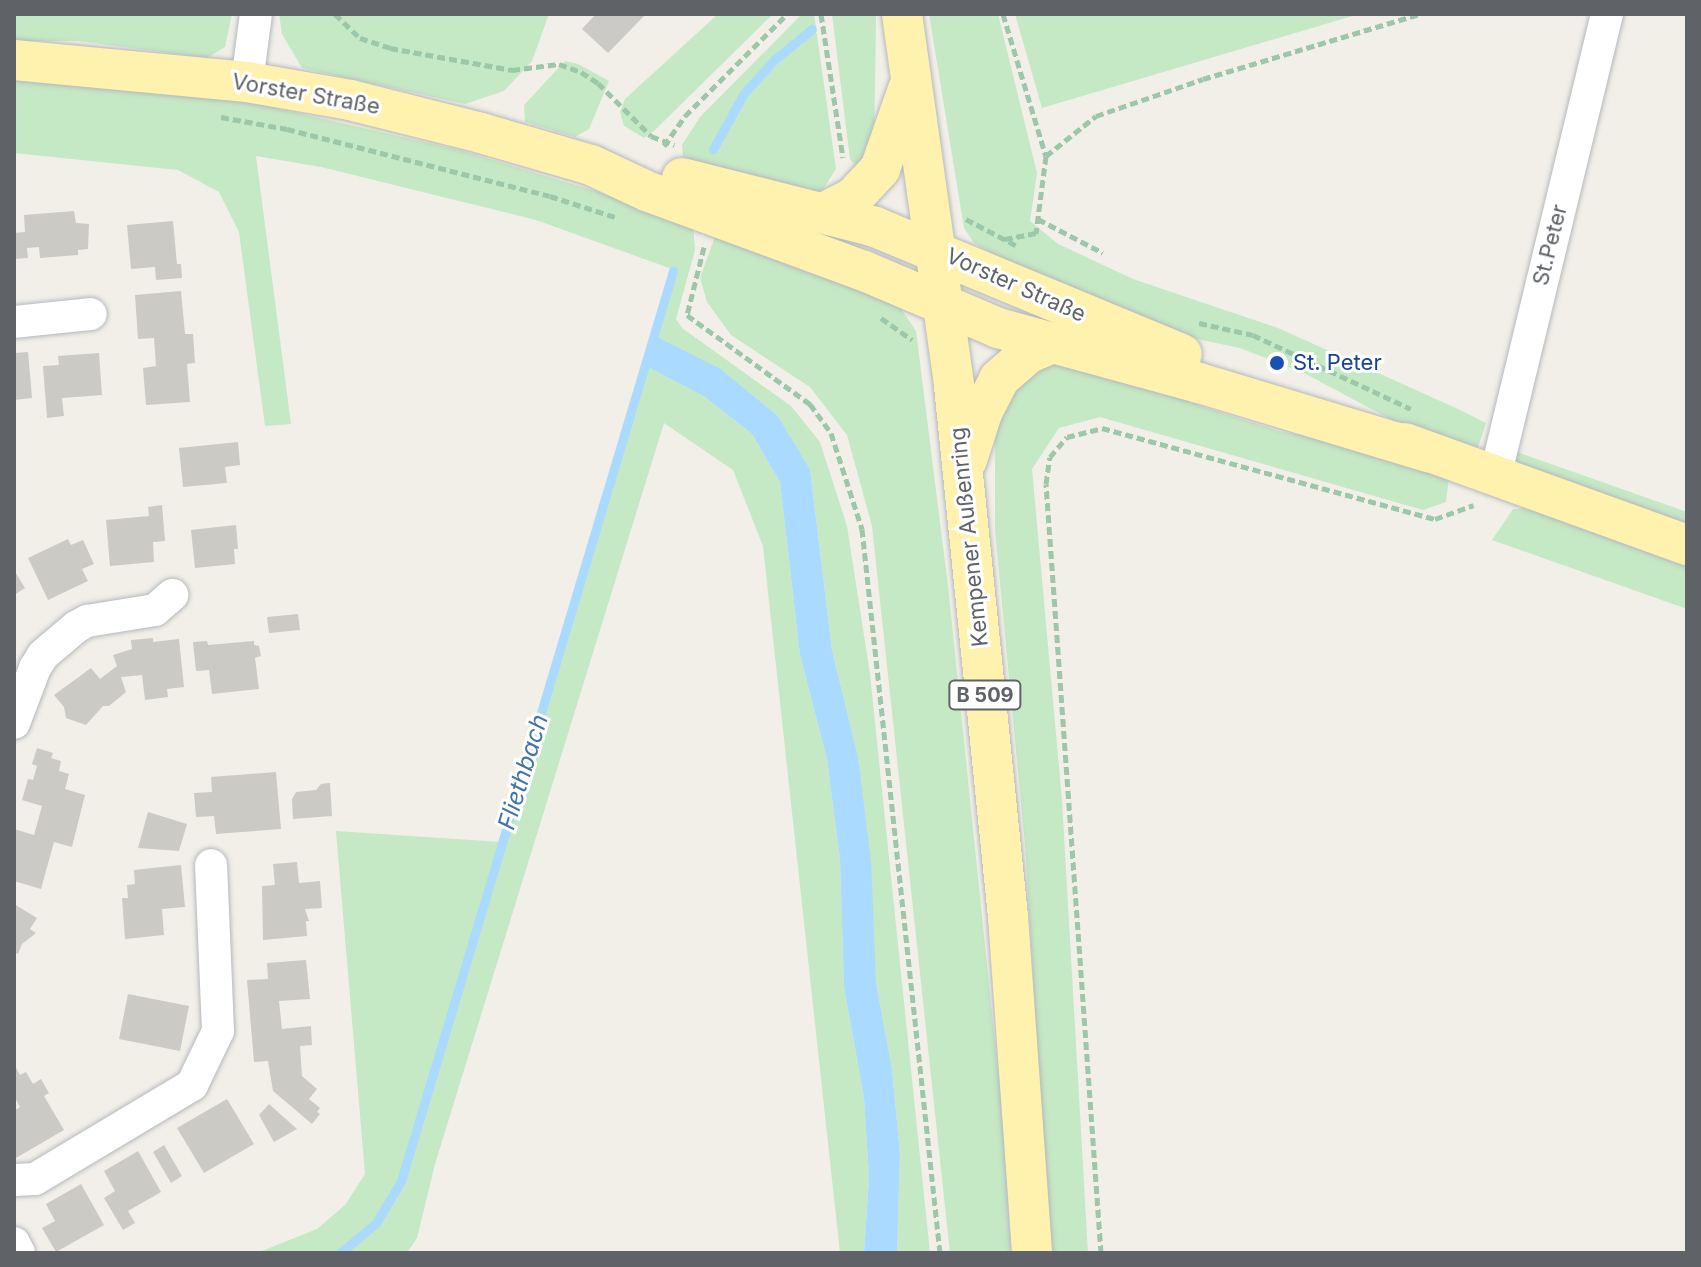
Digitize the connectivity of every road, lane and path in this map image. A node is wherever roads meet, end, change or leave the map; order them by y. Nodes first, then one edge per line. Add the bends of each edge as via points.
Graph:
1 (256, 14) edge
2 (335, 14) edge
3 (787, 14) edge
4 (821, 14) edge
5 (902, 14) edge
6 (1003, 14) edge
7 (1420, 14) edge
8 (1607, 14) edge
9 (14, 60) edge
10 (912, 78) junction
11 (247, 82) junction
12 (212, 115) dead end
13 (667, 153) junction
14 (1046, 156) junction
15 (591, 165) junction
16 (845, 166) dead end
17 (823, 213) junction
18 (1038, 219) junction
19 (631, 223) dead end
20 (707, 238) junction
21 (1004, 238) dead end
22 (935, 249) junction
23 (1103, 253) dead end
24 (942, 306) junction
25 (870, 310) dead end
26 (91, 314) dead end
27 (14, 322) edge
28 (1055, 342) junction
29 (919, 344) dead end
30 (1428, 452) junction
31 (963, 473) junction
32 (1489, 490) junction
33 (1687, 545) edge
34 (172, 595) dead end
35 (14, 723) edge
36 (211, 865) dead end
37 (14, 1180) edge
38 (14, 1243) edge
39 (19, 1253) edge
40 (940, 1253) edge
41 (1032, 1253) edge
42 (1101, 1253) edge

1 - 11 street
2 - 13 path via 360,38 390,48 512,70 559,64 581,72
3 - 13 path via 685,116
4 - 16 path
5 - 10 main road, Kempener Außenring / B 509
6 - 14 path
7 - 14 path via 1096,116
8 - 32 street, St.Peter
9 - 11 main road, Vorster Straße
10 - 17 main road via 880,169 853,198
10 - 22 main road, Kempener Außenring / B 509
11 - 15 main road, Vorster Straße via 417,116
12 - 19 path via 504,184
13 - 15 main road, Vorster Straße
13 - 17 main road, Vorster Straße
14 - 18 path
15 - 20 main road, Vorster Straße via 649,192
17 - 22 main road, Vorster Straße
18 - 21 path via 1036,233
18 - 23 path
20 - 24 main road, Vorster Straße via 864,271
20 - 40 path via 687,315 810,404 831,433 862,529
22 - 24 main road, Kempener Außenring / B 509
22 - 30 main road, Vorster Straße via 1110,326
24 - 28 main road, Vorster Straße
24 - 31 main road, Kempener Außenring / B 509
25 - 29 path
26 - 27 street
28 - 30 main road, Vorster Straße
28 - 31 main road via 1029,353 999,379
30 - 32 main road, Vorster Straße
31 - 41 main road, Kempener Außenring / B 509 via 1008,917
32 - 33 main road, Vorster Straße
32 - 42 path via 1435,519 1102,428 1067,437 1050,457 1046,484
34 - 35 street via 155,610 76,627 43,655 23,690
36 - 37 street via 218,1031 192,1085 35,1179
38 - 39 street

